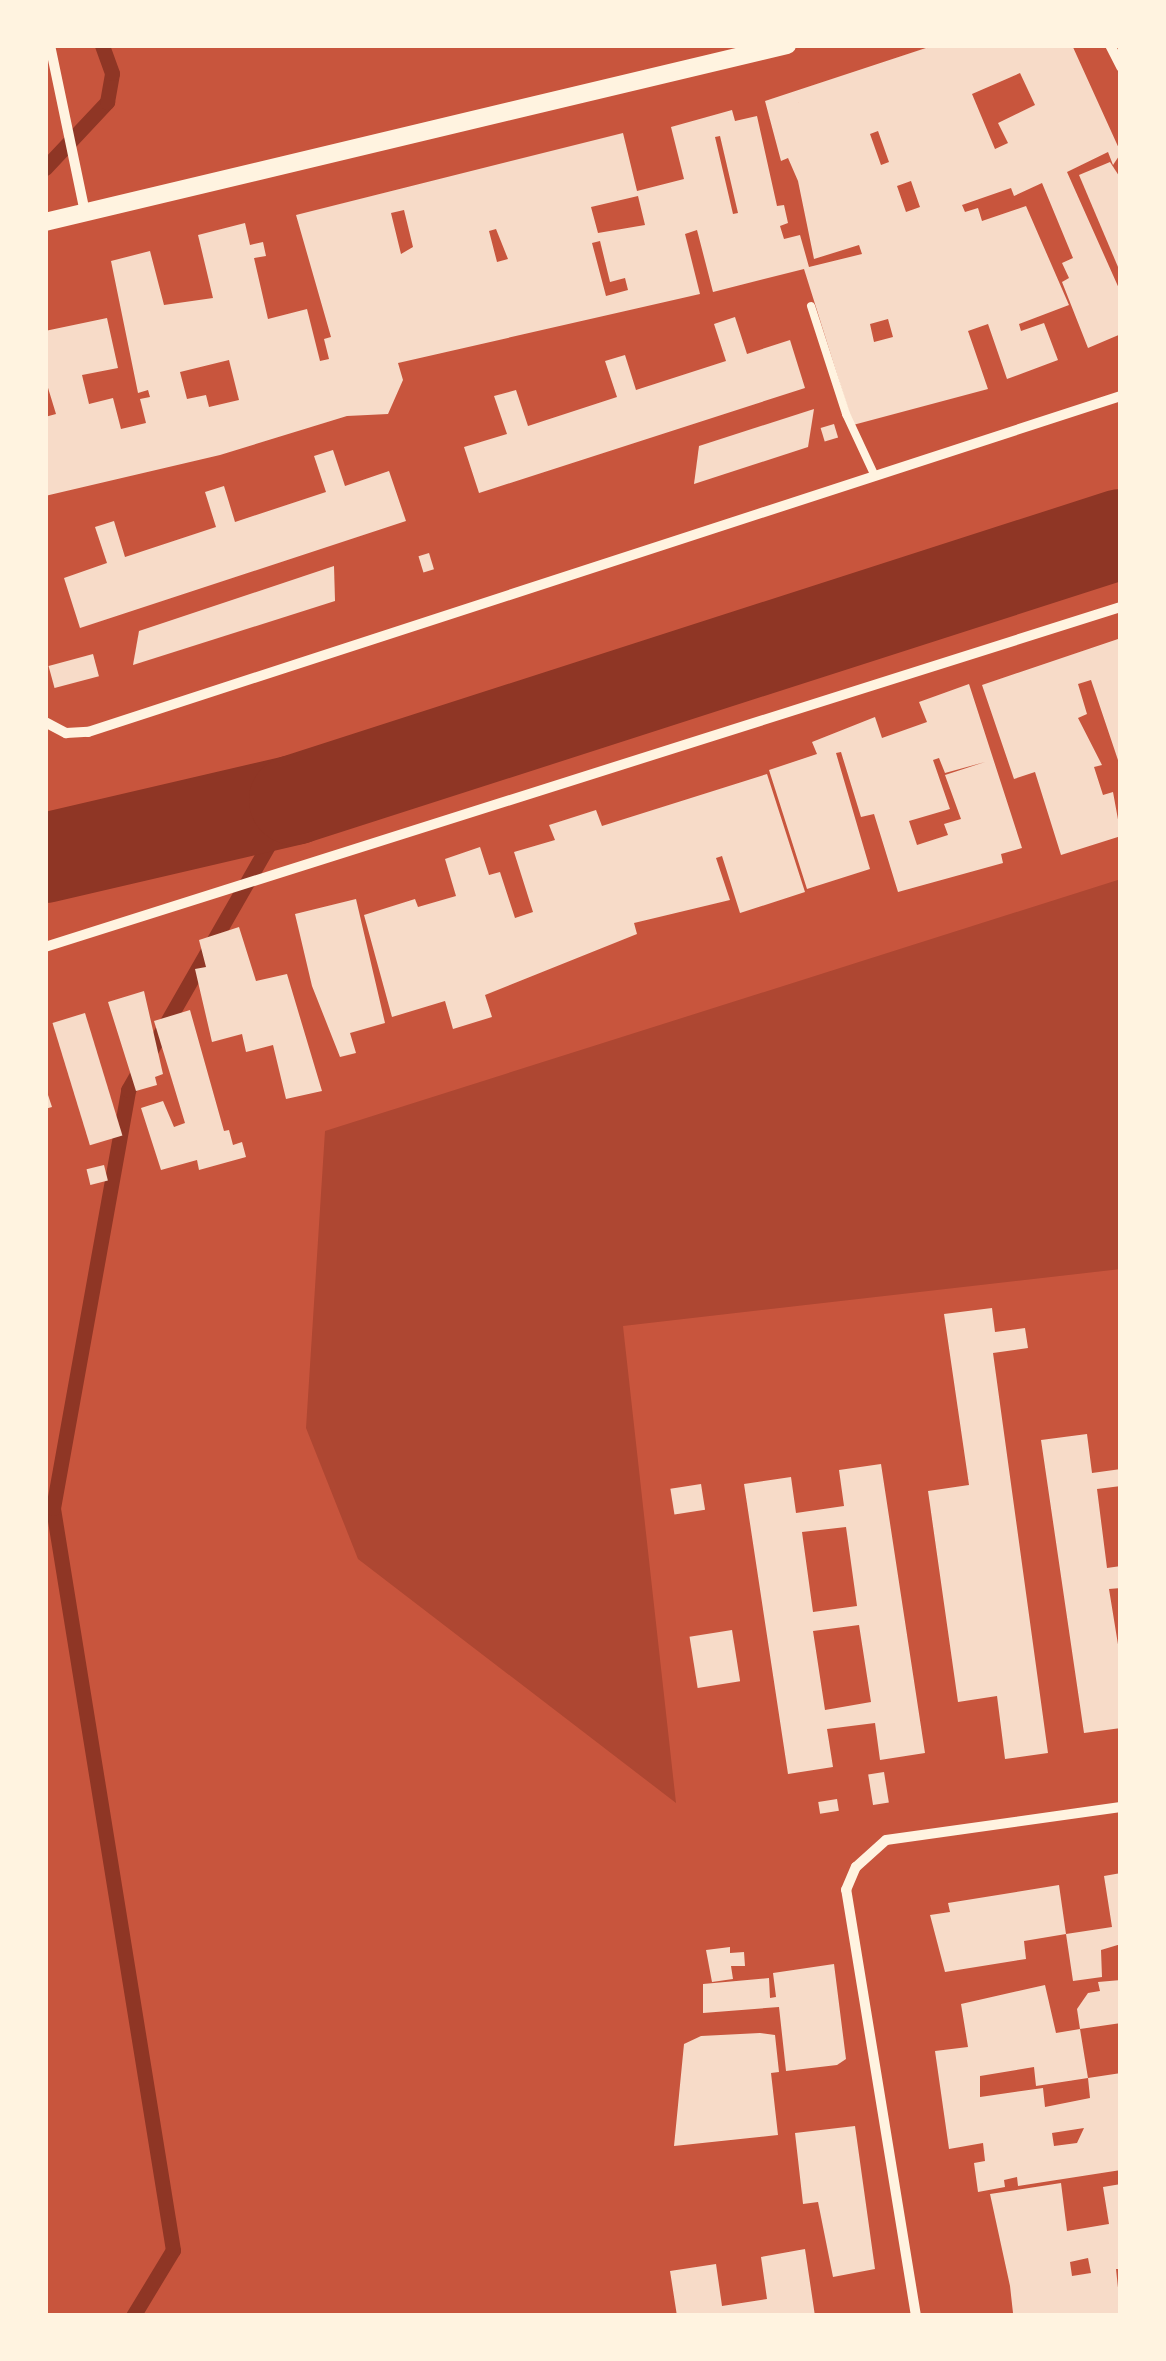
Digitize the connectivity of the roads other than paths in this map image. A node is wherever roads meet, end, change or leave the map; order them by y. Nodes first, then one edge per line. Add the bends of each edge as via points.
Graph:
1 (50, 45) edge
2 (787, 45) edge
3 (1110, 45) edge
4 (1121, 67) edge
5 (84, 212) junction
6 (45, 222) edge
7 (811, 306) dead end
8 (1119, 395) edge
9 (873, 472) junction
10 (1121, 607) edge
11 (48, 724) edge
12 (45, 946) edge
13 (1121, 1807) edge
14 (916, 2316) edge

1 - 5 street
2 - 5 street
3 - 4 street
5 - 6 street
7 - 9 lane
8 - 9 street
9 - 11 street via 88,732
10 - 12 street
13 - 14 street via 886,1840 856,1867 846,1890

